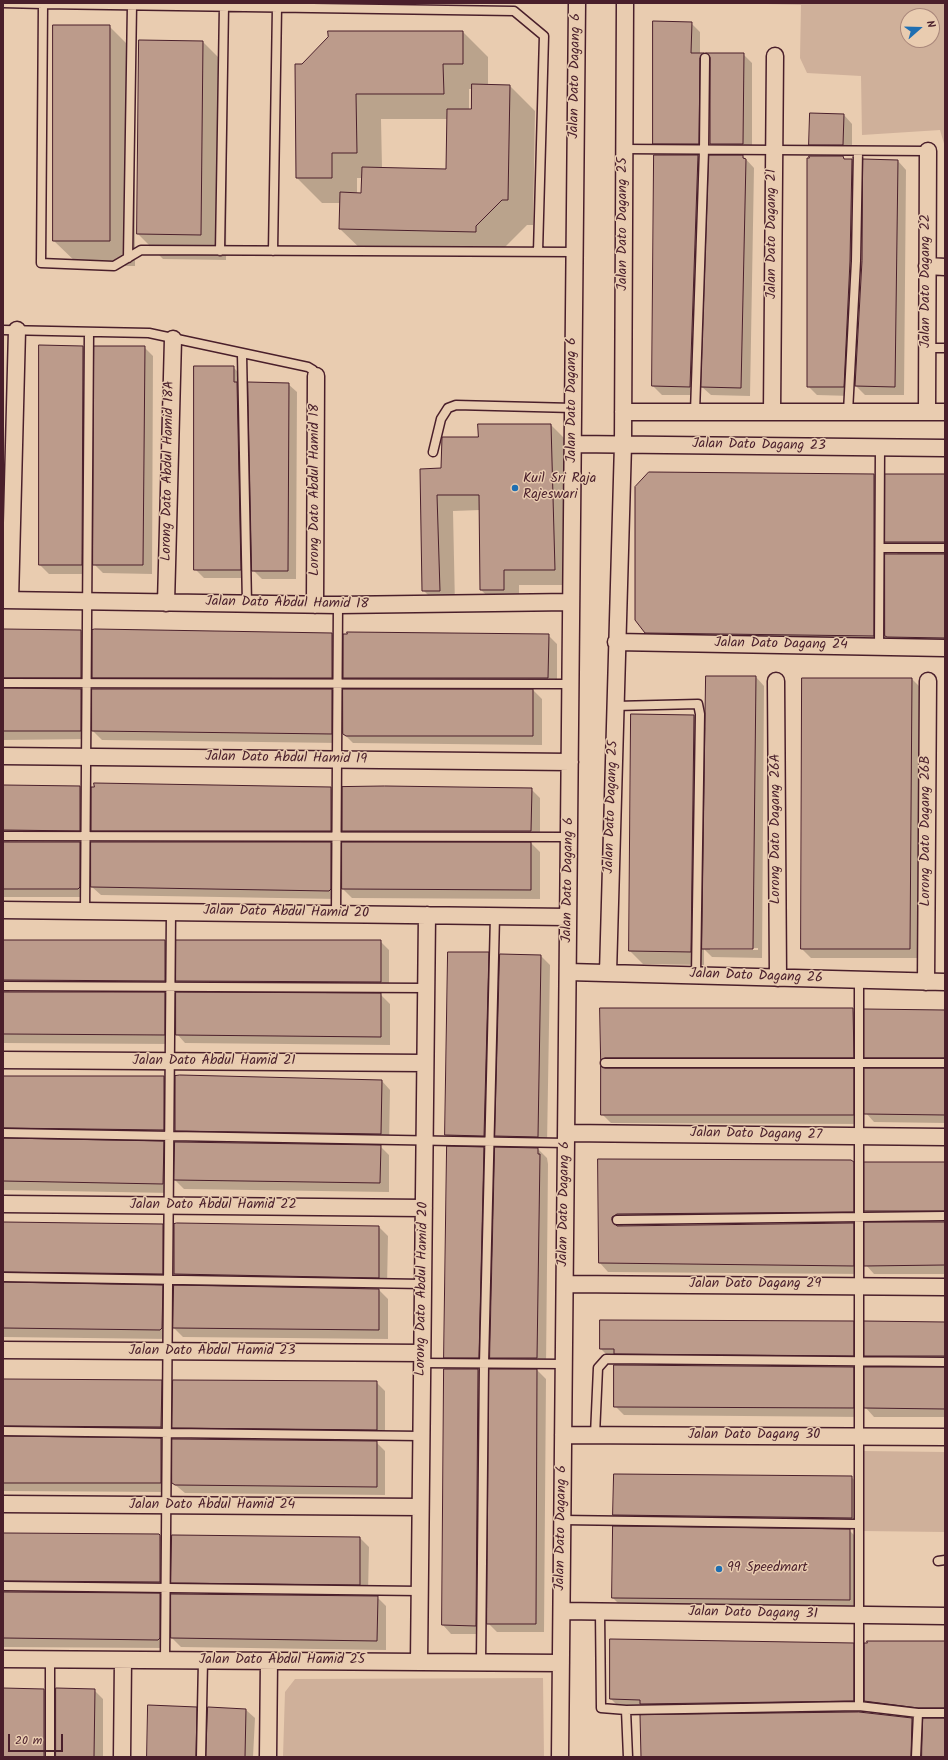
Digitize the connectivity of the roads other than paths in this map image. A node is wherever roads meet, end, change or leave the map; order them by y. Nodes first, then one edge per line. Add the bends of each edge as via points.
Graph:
1 (3, 3) edge
2 (577, 3) edge
3 (625, 3) edge
4 (43, 4) edge
5 (132, 5) junction
6 (224, 6) junction
7 (277, 7) junction
8 (775, 56) dead end
9 (705, 58) dead end
10 (624, 149) junction
11 (704, 150) junction
12 (774, 150) junction
13 (858, 151) junction
14 (928, 151) joint
15 (220, 251) junction
16 (273, 251) junction
17 (538, 252) junction
18 (574, 252) junction
19 (128, 258) junction
20 (927, 266) junction
21 (945, 267) edge
22 (10, 330) edge
23 (89, 332) junction
24 (173, 338) junction
25 (927, 348) junction
26 (945, 348) edge
27 (242, 354) junction
28 (316, 376) joint
29 (573, 408) junction
30 (623, 412) junction
31 (694, 412) junction
32 (772, 412) junction
33 (848, 412) junction
34 (927, 412) junction
35 (945, 412) edge
36 (573, 444) junction
37 (623, 444) junction
38 (880, 447) junction
39 (945, 448) edge
40 (433, 452) dead end
41 (880, 548) junction
42 (945, 548) edge
43 (7, 600) edge
44 (87, 601) junction
45 (166, 602) junction
46 (571, 602) junction
47 (247, 604) junction
48 (315, 605) junction
49 (338, 605) junction
50 (616, 642) junction
51 (880, 648) junction
52 (945, 648) edge
53 (776, 681) dead end
54 (928, 681) dead end
55 (3, 682) edge
56 (86, 683) junction
57 (570, 684) junction
58 (338, 685) junction
59 (615, 706) junction
60 (3, 756) edge
61 (86, 757) junction
62 (337, 759) junction
63 (570, 762) junction
64 (85, 835) junction
65 (3, 836) edge
66 (569, 837) junction
67 (337, 838) junction
68 (3, 910) edge
69 (85, 911) junction
70 (171, 912) junction
71 (336, 914) junction
72 (427, 915) junction
73 (495, 916) junction
74 (568, 917) junction
75 (568, 972) junction
76 (608, 973) junction
77 (696, 976) junction
78 (778, 978) junction
79 (859, 980) junction
80 (926, 982) junction
81 (945, 982) edge
82 (3, 986) edge
83 (170, 986) junction
84 (426, 988) junction
85 (3, 1060) edge
86 (169, 1062) junction
87 (859, 1062) junction
88 (605, 1063) dead end
89 (945, 1063) edge
90 (425, 1064) junction
91 (3, 1133) edge
92 (859, 1136) junction
93 (169, 1137) junction
94 (945, 1137) edge
95 (566, 1138) junction
96 (424, 1141) junction
97 (489, 1142) junction
98 (3, 1204) edge
99 (168, 1206) junction
100 (424, 1208) junction
101 (859, 1216) junction
102 (945, 1216) edge
103 (617, 1220) dead end
104 (3, 1277) edge
105 (168, 1279) junction
106 (423, 1284) junction
107 (564, 1284) junction
108 (859, 1286) junction
109 (945, 1286) edge
110 (3, 1350) edge
111 (167, 1351) junction
112 (422, 1358) junction
113 (858, 1362) junction
114 (945, 1362) edge
115 (484, 1363) junction
116 (564, 1364) junction
117 (3, 1431) edge
118 (167, 1433) junction
119 (563, 1435) junction
120 (595, 1435) junction
121 (421, 1436) junction
122 (859, 1437) junction
123 (945, 1437) edge
124 (3, 1504) edge
125 (166, 1505) junction
126 (420, 1507) junction
127 (562, 1520) junction
128 (858, 1524) junction
129 (3, 1586) edge
130 (165, 1588) junction
131 (420, 1591) junction
132 (562, 1611) junction
133 (600, 1612) junction
134 (858, 1615) junction
135 (945, 1616) edge
136 (3, 1659) edge
137 (50, 1660) junction
138 (123, 1660) junction
139 (165, 1660) junction
140 (203, 1661) junction
141 (269, 1661) junction
142 (419, 1662) junction
143 (481, 1662) junction
144 (561, 1663) junction
145 (859, 1706) junction
146 (626, 1710) junction
147 (918, 1713) junction
148 (945, 1713) edge
149 (50, 1757) edge
150 (122, 1757) edge
151 (201, 1757) edge
152 (268, 1757) edge
153 (560, 1757) edge
154 (628, 1757) edge
155 (916, 1757) edge

1 - 4 lane
2 - 18 street, Jalan Dato Dagang 6
3 - 10 street, Jalan Dato Dagang 25
4 - 5 lane
4 - 19 lane via 41,263 114,266
5 - 6 lane
5 - 19 lane
6 - 7 lane
6 - 15 lane
7 - 16 lane
7 - 17 lane via 514,11 544,36
8 - 12 street, Jalan Dato Dagang 21
9 - 11 lane
10 - 11 lane
10 - 30 street, Jalan Dato Dagang 25
11 - 12 lane
11 - 31 lane
12 - 13 lane
12 - 32 street, Jalan Dato Dagang 21
13 - 14 lane
13 - 33 lane via 856,262
14 - 20 street, Jalan Dato Dagang 22
15 - 16 lane
15 - 19 lane via 141,250
16 - 17 lane
17 - 18 lane
18 - 29 street, Jalan Dato Dagang 6
20 - 21 street
20 - 25 street, Jalan Dato Dagang 22
22 - 23 lane
22 - 43 street
23 - 24 lane via 149,333
23 - 44 lane
24 - 27 lane
24 - 45 street, Lorong Dato Abdul Hamid 18A
25 - 26 lane
25 - 34 street, Jalan Dato Dagang 22
27 - 28 lane via 308,367
27 - 47 lane
28 - 48 street, Lorong Dato Abdul Hamid 18
29 - 36 street, Jalan Dato Dagang 6
29 - 40 lane via 456,405 448,408 441,419
30 - 31 street
30 - 37 street, Jalan Dato Dagang 25
31 - 32 street
32 - 33 street
33 - 34 street
34 - 35 street
36 - 37 street, Jalan Dato Dagang 23
36 - 46 street, Jalan Dato Dagang 6
37 - 38 street, Jalan Dato Dagang 23
37 - 50 street, Jalan Dato Dagang 25
38 - 39 street, Jalan Dato Dagang 23
38 - 41 lane
41 - 42 lane
41 - 51 lane
43 - 44 street, Jalan Dato Abdul Hamid 18
44 - 45 street, Jalan Dato Abdul Hamid 18
44 - 56 lane
45 - 47 street, Jalan Dato Abdul Hamid 18
46 - 49 street, Jalan Dato Abdul Hamid 18
46 - 57 street, Jalan Dato Dagang 6
47 - 48 street, Jalan Dato Abdul Hamid 18
48 - 49 street, Jalan Dato Abdul Hamid 18
49 - 58 lane
50 - 51 street, Jalan Dato Dagang 24
50 - 59 street, Jalan Dato Dagang 25
51 - 52 street, Jalan Dato Dagang 24
53 - 78 street, Lorong Dato Dagang 26A
54 - 80 street, Lorong Dato Dagang 26B
55 - 56 lane
56 - 58 lane
56 - 61 lane
57 - 58 lane
57 - 63 street, Jalan Dato Dagang 6
58 - 62 lane
59 - 76 street, Jalan Dato Dagang 25
59 - 77 lane via 698,704 700,714
60 - 61 street, Jalan Dato Abdul Hamid 19
61 - 62 street, Jalan Dato Abdul Hamid 19
61 - 64 lane
62 - 63 street, Jalan Dato Abdul Hamid 19
62 - 67 lane
63 - 66 street, Jalan Dato Dagang 6
64 - 65 lane
64 - 67 lane
64 - 69 lane
66 - 67 lane
66 - 74 street, Jalan Dato Dagang 6
67 - 71 lane
68 - 69 street, Jalan Dato Abdul Hamid 20
69 - 70 street, Jalan Dato Abdul Hamid 20
70 - 71 street, Jalan Dato Abdul Hamid 20
70 - 83 lane
71 - 72 street, Jalan Dato Abdul Hamid 20
72 - 73 street, Jalan Dato Abdul Hamid 20
72 - 84 street, Lorong Dato Abdul Hamid 20
73 - 74 street, Jalan Dato Abdul Hamid 20
73 - 97 lane
74 - 75 street, Jalan Dato Dagang 6
75 - 76 street, Jalan Dato Dagang 26
75 - 95 street, Jalan Dato Dagang 6
76 - 77 street, Jalan Dato Dagang 26
77 - 78 street, Jalan Dato Dagang 26
78 - 79 street, Jalan Dato Dagang 26
79 - 80 street, Jalan Dato Dagang 26
79 - 87 lane
80 - 81 street, Jalan Dato Dagang 26
82 - 83 lane
83 - 84 lane
83 - 86 lane
84 - 90 street, Lorong Dato Abdul Hamid 20
85 - 86 street, Jalan Dato Abdul Hamid 21
86 - 90 street, Jalan Dato Abdul Hamid 21
86 - 93 lane
87 - 88 lane
87 - 89 lane
87 - 92 lane
90 - 96 street, Lorong Dato Abdul Hamid 20
91 - 93 lane
92 - 94 street, Jalan Dato Dagang 27
92 - 95 street, Jalan Dato Dagang 27
92 - 101 lane
93 - 96 lane
93 - 99 lane
95 - 97 lane
95 - 107 street, Jalan Dato Dagang 6
96 - 97 lane
96 - 100 street, Lorong Dato Abdul Hamid 20
97 - 115 lane
98 - 99 street, Jalan Dato Abdul Hamid 22
99 - 100 street, Jalan Dato Abdul Hamid 22
99 - 105 lane
100 - 106 street, Lorong Dato Abdul Hamid 20
101 - 102 lane
101 - 103 lane
101 - 108 lane
104 - 105 lane
105 - 106 lane
105 - 111 lane
106 - 112 street, Lorong Dato Abdul Hamid 20
107 - 108 street, Jalan Dato Dagang 29
107 - 116 street, Jalan Dato Dagang 6
108 - 109 street, Jalan Dato Dagang 29
108 - 113 lane
110 - 111 street, Jalan Dato Abdul Hamid 23
111 - 112 street, Jalan Dato Abdul Hamid 23
111 - 118 lane
112 - 115 lane
112 - 121 street, Lorong Dato Abdul Hamid 20
113 - 114 lane
113 - 120 lane via 606,1359 598,1368
113 - 122 lane
115 - 116 lane
115 - 143 lane
116 - 119 street, Jalan Dato Dagang 6
117 - 118 lane
118 - 121 lane
118 - 125 lane
119 - 120 street, Jalan Dato Dagang 30
119 - 127 street, Jalan Dato Dagang 6
120 - 122 street, Jalan Dato Dagang 30
121 - 126 street, Lorong Dato Abdul Hamid 20
122 - 123 street, Jalan Dato Dagang 30
122 - 128 lane
124 - 125 street, Jalan Dato Abdul Hamid 24
125 - 126 street, Jalan Dato Abdul Hamid 24
125 - 130 lane
126 - 131 street, Lorong Dato Abdul Hamid 20
127 - 128 lane
127 - 132 street, Jalan Dato Dagang 6
128 - 134 lane
129 - 130 lane
130 - 131 lane
130 - 139 lane
131 - 142 street, Lorong Dato Abdul Hamid 20
132 - 133 street, Jalan Dato Dagang 31
132 - 144 street, Jalan Dato Dagang 6
133 - 134 street, Jalan Dato Dagang 31
133 - 146 lane via 601,1708
134 - 135 street, Jalan Dato Dagang 31
134 - 145 lane
136 - 137 street, Jalan Dato Abdul Hamid 25
137 - 138 street, Jalan Dato Abdul Hamid 25
137 - 149 lane
138 - 139 street, Jalan Dato Abdul Hamid 25
138 - 150 street
139 - 140 street, Jalan Dato Abdul Hamid 25
140 - 141 street, Jalan Dato Abdul Hamid 25
140 - 151 lane
141 - 142 street, Jalan Dato Abdul Hamid 25
141 - 152 street
142 - 143 street, Jalan Dato Abdul Hamid 25
143 - 144 street, Jalan Dato Abdul Hamid 25
144 - 153 street, Jalan Dato Dagang 6
145 - 146 lane
145 - 147 lane
146 - 154 lane
147 - 148 lane
147 - 155 lane

